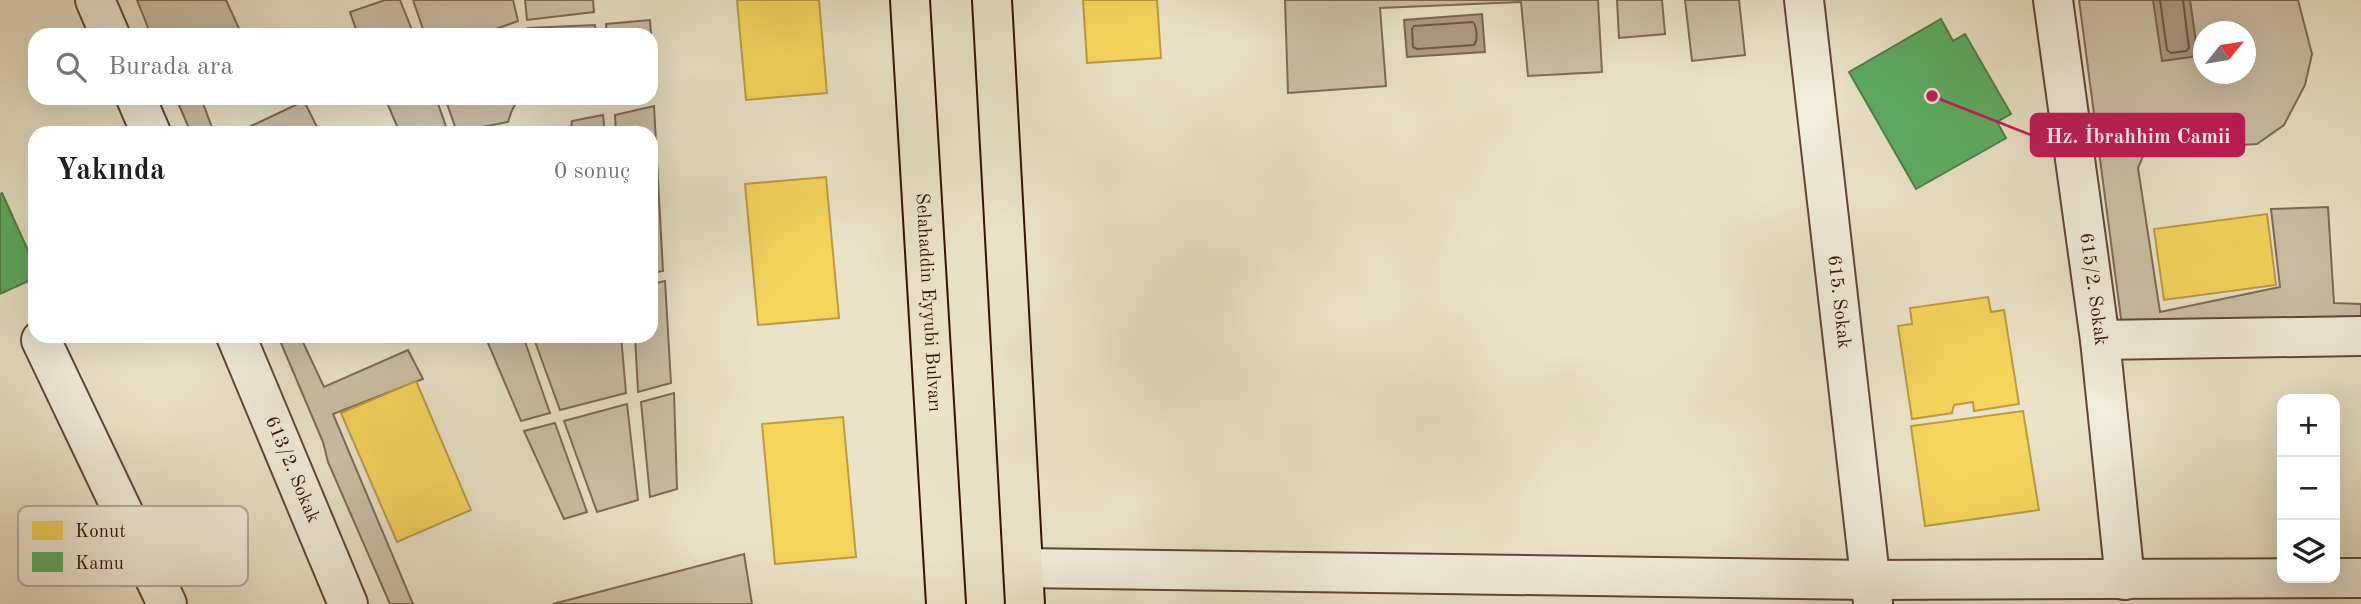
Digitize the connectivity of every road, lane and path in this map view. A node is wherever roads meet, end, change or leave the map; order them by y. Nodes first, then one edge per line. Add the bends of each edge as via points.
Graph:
1 (95, 0) edge
2 (910, 0) edge
3 (992, 0) edge
4 (1804, 0) edge
5 (2053, 0) edge
6 (107, 28) edge
7 (139, 105) edge
8 (148, 126) edge
9 (2361, 336) edge
10 (2100, 340) junction
11 (42, 343) edge
12 (239, 343) edge
13 (120, 506) edge
14 (2361, 578) edge
15 (2125, 580) junction
16 (158, 586) edge
17 (1024, 586) edge
18 (1872, 592) edge
19 (167, 604) edge
20 (348, 604) edge
21 (946, 604) edge

1 - 6 street
2 - 21 main road, Selahaddin Eyyubi Bulvarı
3 - 17 main road
4 - 18 street, 615. Sokak
5 - 10 street, 615/2. Sokak
7 - 8 street
9 - 10 street
10 - 15 street, 615/2. Sokak
11 - 13 street
12 - 20 street, 613/2. Sokak
14 - 15 street
15 - 18 street
16 - 19 street
17 - 18 street

